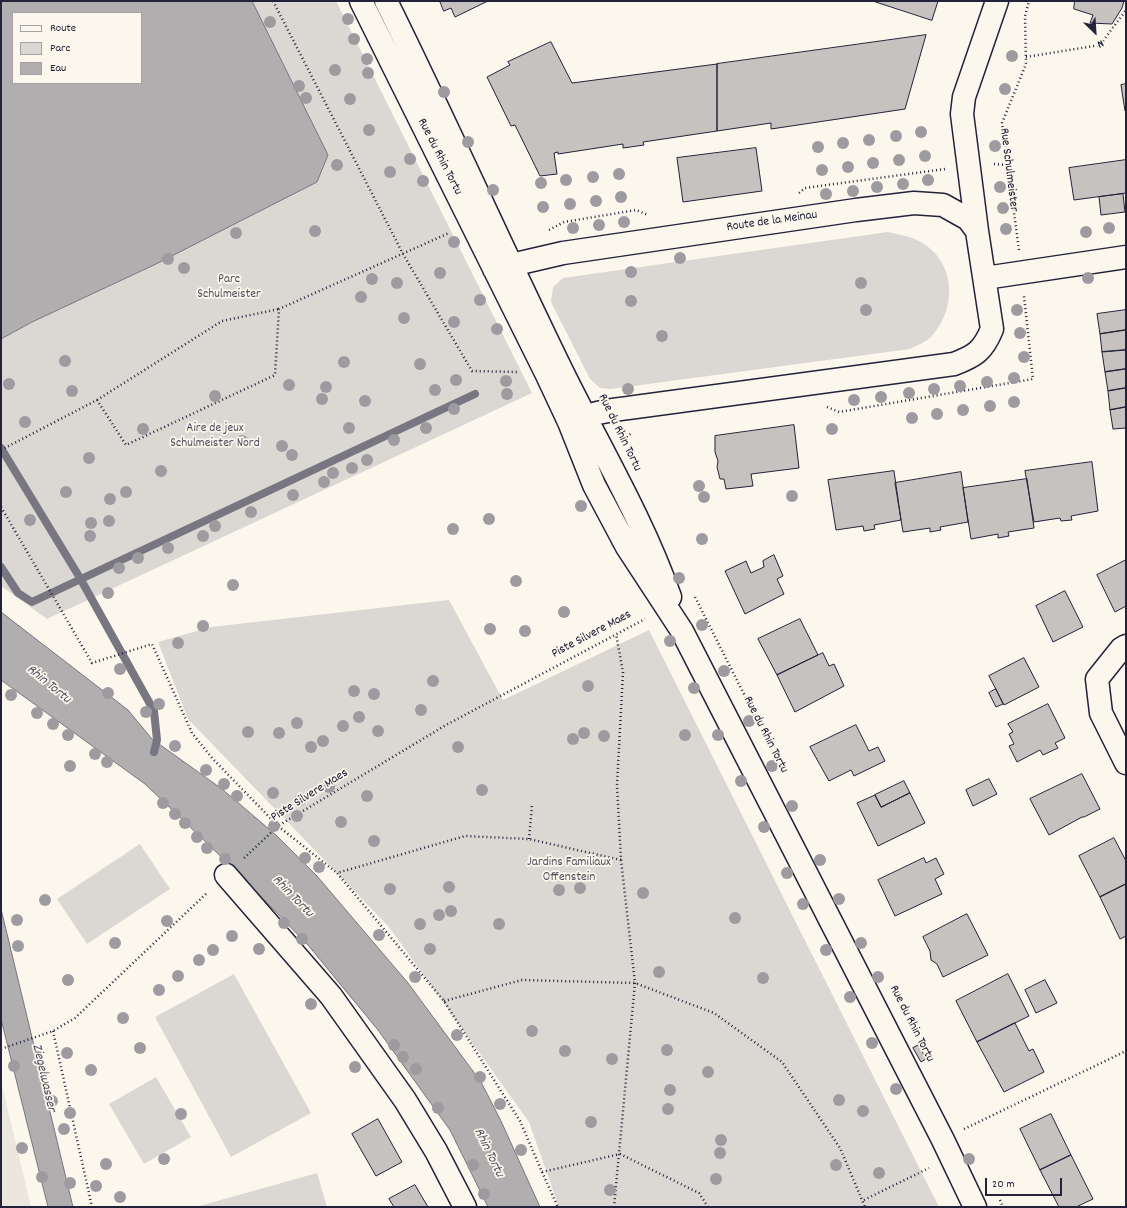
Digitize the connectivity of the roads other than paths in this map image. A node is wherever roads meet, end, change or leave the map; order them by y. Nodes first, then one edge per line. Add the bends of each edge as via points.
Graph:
1 (361, 1) edge
2 (386, 1) edge
3 (997, 1) edge
4 (977, 231) junction
5 (1126, 257) edge
6 (503, 267) junction
7 (985, 278) junction
8 (577, 419) junction
9 (682, 631) junction
10 (1126, 646) edge
11 (1126, 763) edge
12 (226, 875) road end
13 (465, 1207) edge
14 (975, 1207) edge

1 - 6 street, Rue du Rhin Tortu via 474,228
2 - 6 street, Rue du Rhin Tortu
3 - 4 street via 964,97 962,114
4 - 6 street, Route de la Meinau via 968,219 943,205 914,203 564,253
4 - 7 street
5 - 7 street
6 - 8 street, Rue du Rhin Tortu via 541,328
6 - 8 street, Rue du Rhin Tortu via 547,375
7 - 8 street via 992,329 986,344 973,357 954,364 608,410
8 - 9 street, Rue du Rhin Tortu via 638,521 665,583
8 - 9 street, Rue du Rhin Tortu via 594,485 645,576
9 - 14 street, Rue du Rhin Tortu
10 - 11 street via 1097,679 1101,713
12 - 13 street via 331,996 405,1100 436,1151

